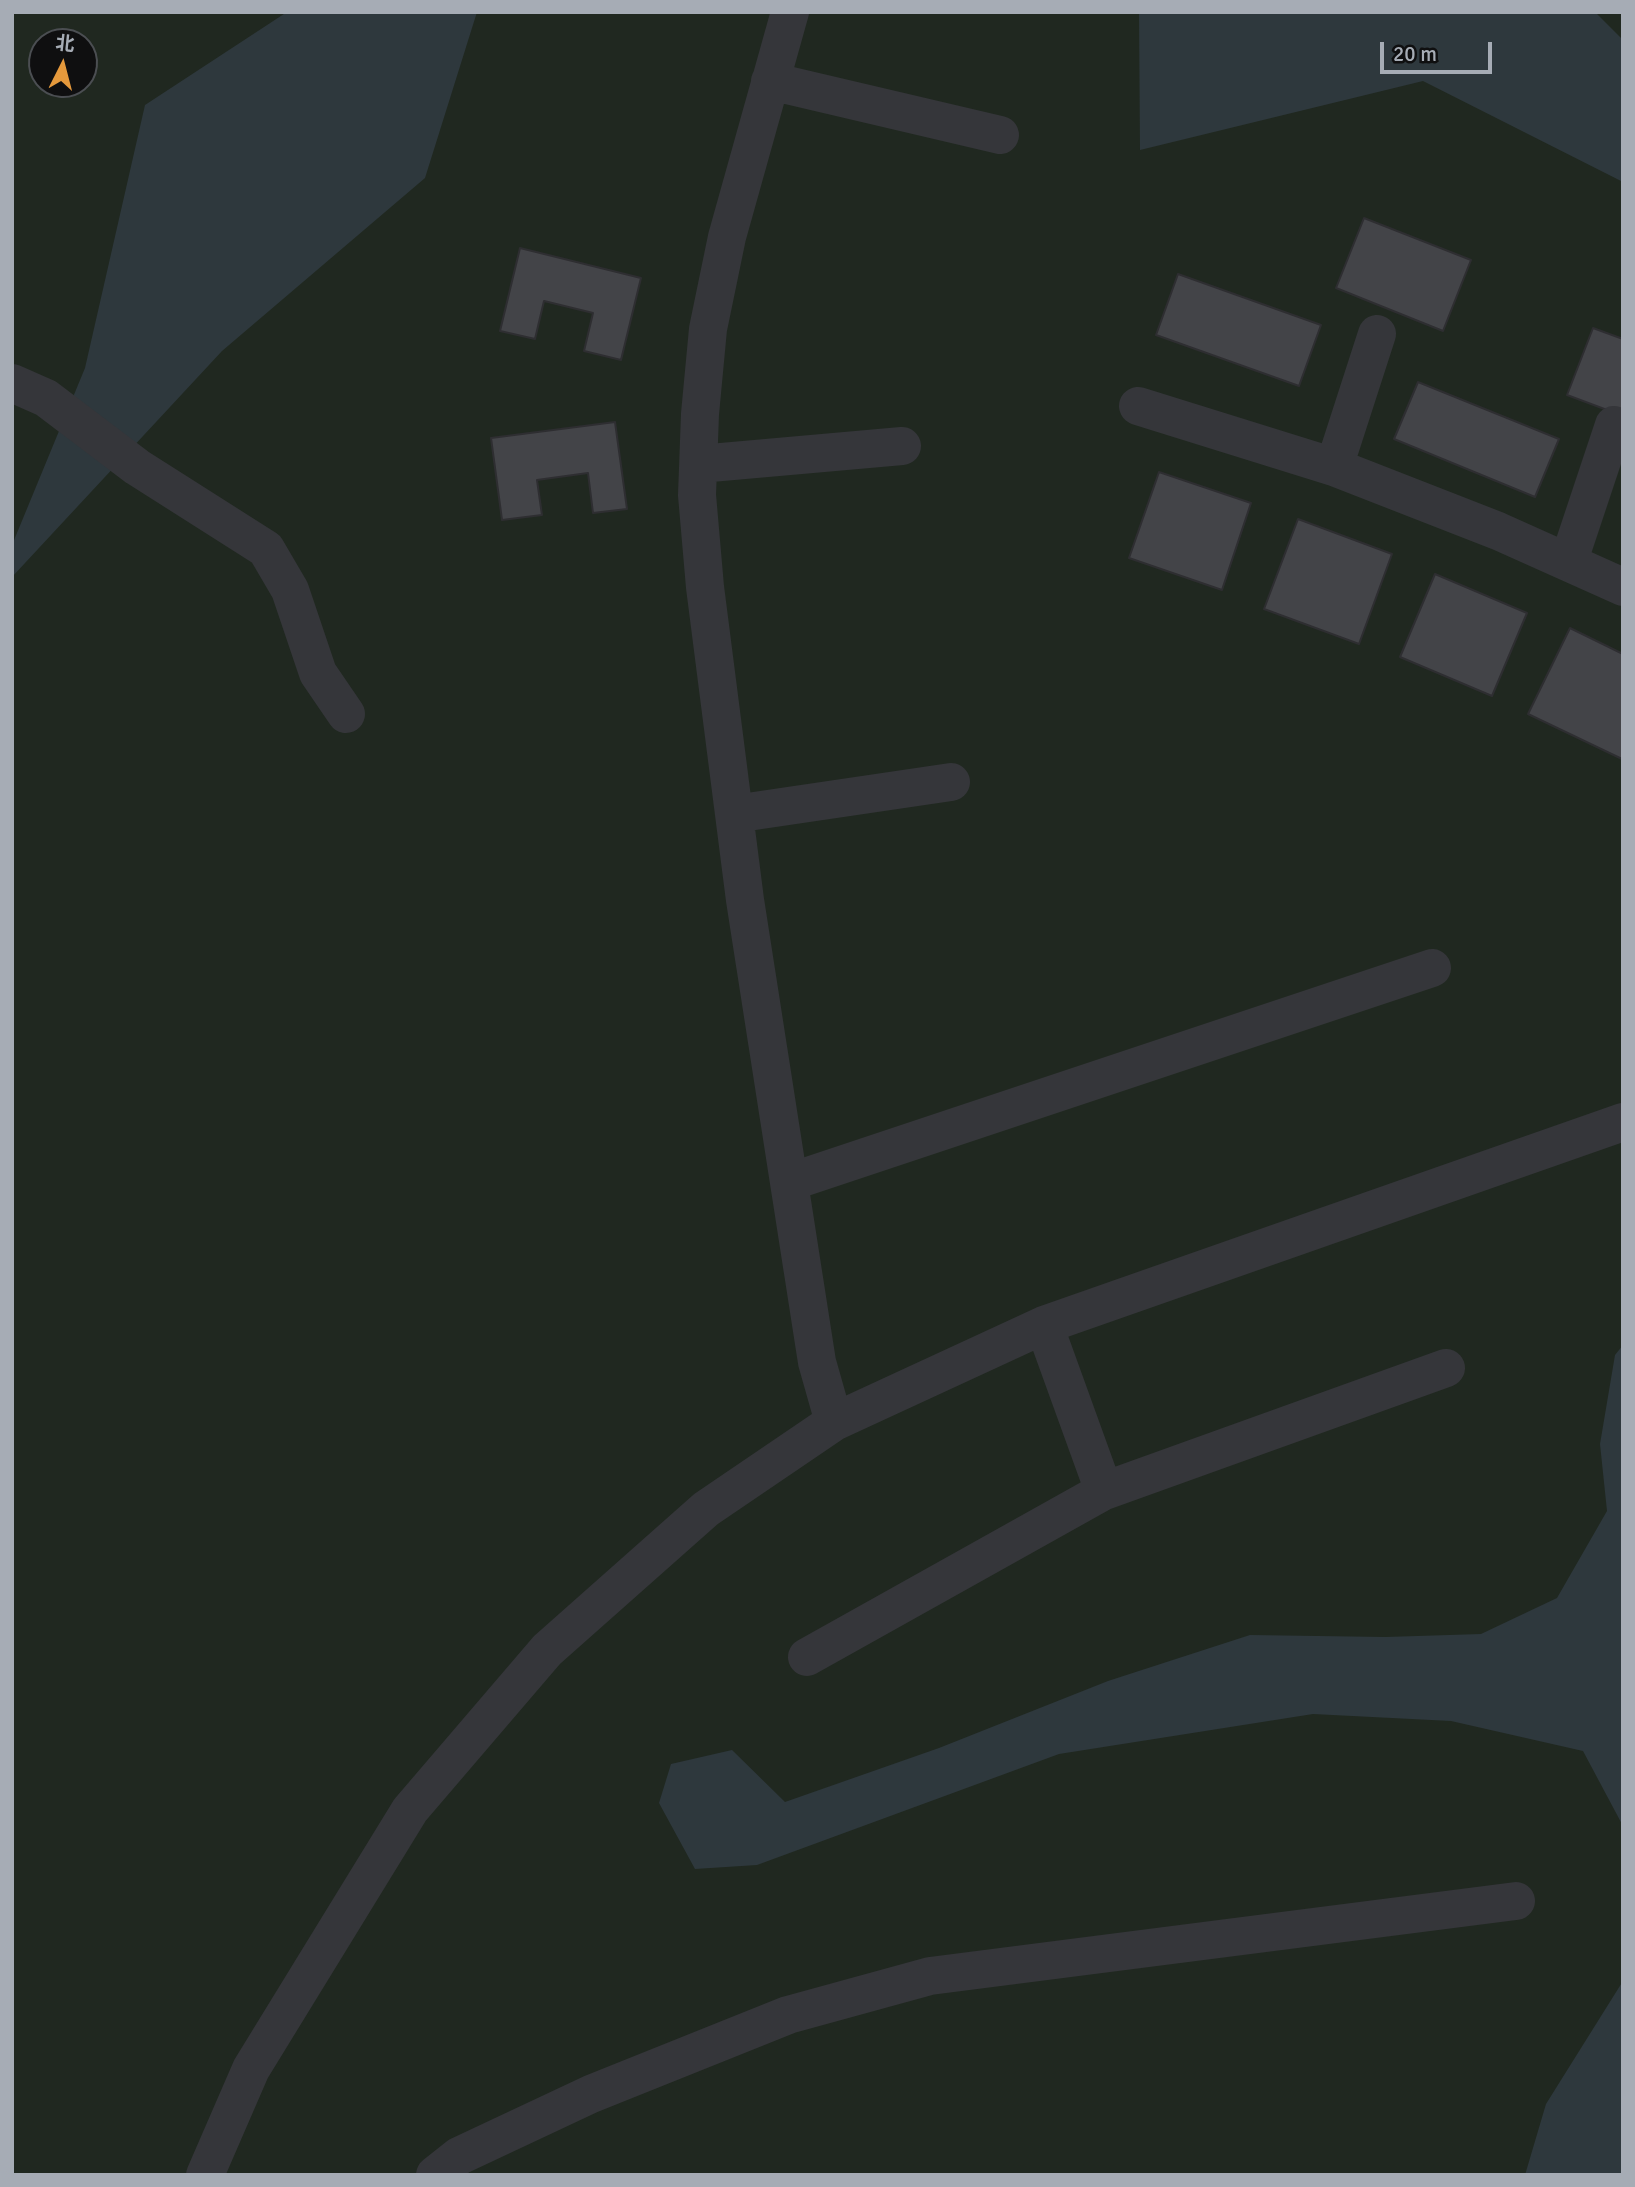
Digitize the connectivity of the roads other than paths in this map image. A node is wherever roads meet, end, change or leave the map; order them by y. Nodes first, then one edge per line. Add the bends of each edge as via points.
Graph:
1 (790, 12) edge
2 (771, 82) junction
3 (1000, 135) dead end
4 (1377, 334) dead end
5 (12, 383) edge
6 (1139, 406) dead end
7 (1614, 425) dead end
8 (902, 446) dead end
9 (699, 464) junction
10 (1334, 467) junction
11 (1569, 560) junction
12 (1623, 587) edge
13 (346, 714) dead end
14 (951, 782) dead end
15 (734, 814) junction
16 (1433, 968) dead end
17 (1623, 1122) edge
18 (790, 1182) junction
19 (1044, 1325) junction
20 (1446, 1368) dead end
21 (834, 1422) junction
22 (1104, 1491) junction
23 (807, 1657) dead end
24 (1516, 1901) dead end
25 (205, 2175) edge
26 (435, 2175) edge

1 - 2 street
2 - 3 street
2 - 9 street via 727,237 708,329
4 - 10 street
5 - 13 street via 46,398 137,467 267,549 290,590 318,673
6 - 10 street
7 - 11 street
8 - 9 street
9 - 15 street via 697,495 705,587
10 - 11 street
11 - 12 street
14 - 15 street
15 - 18 street
16 - 18 street
17 - 19 street
18 - 21 street via 817,1362
19 - 21 street
19 - 22 street
20 - 22 street
21 - 25 street via 706,1509 547,1650 410,1810 251,2068
22 - 23 street
24 - 26 street via 930,1976 788,2015 640,2074 459,2156

